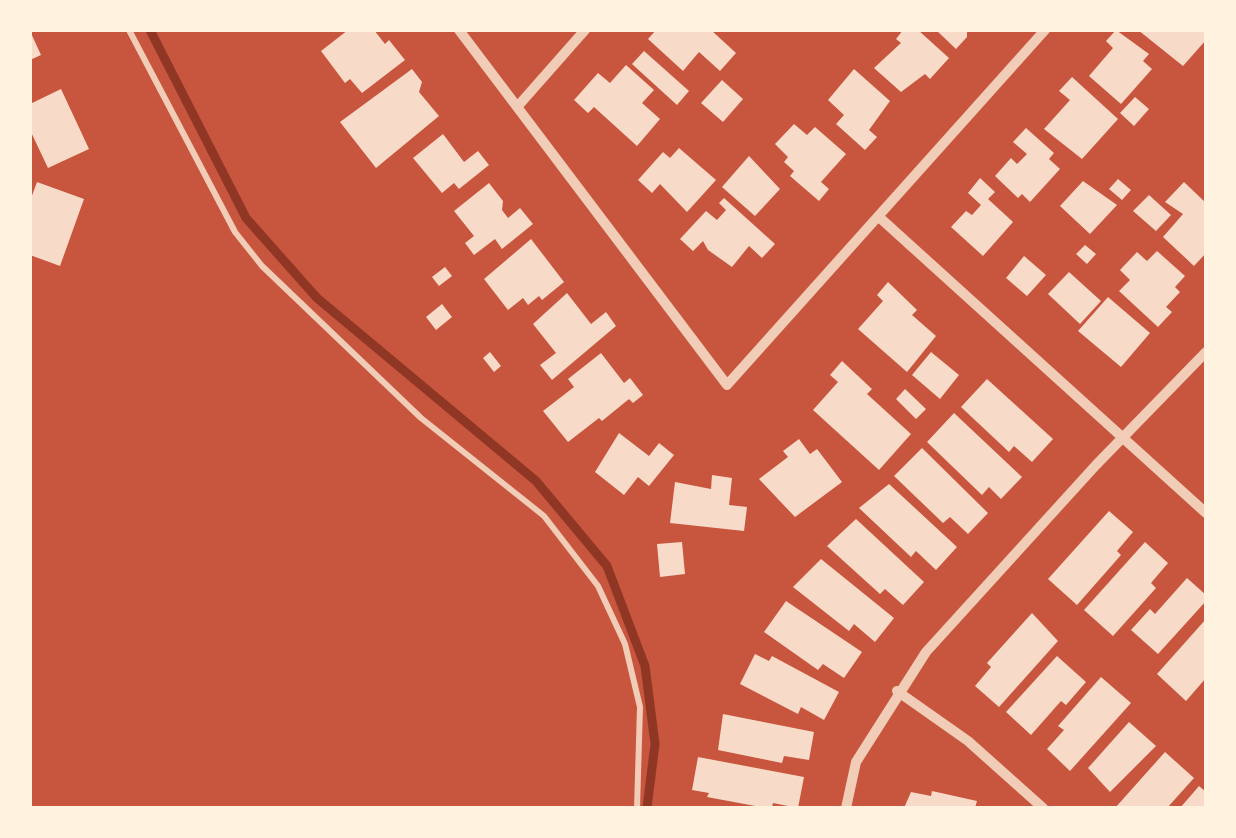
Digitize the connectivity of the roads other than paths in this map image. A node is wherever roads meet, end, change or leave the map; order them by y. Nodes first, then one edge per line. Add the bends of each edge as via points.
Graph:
1 (129, 30) edge
2 (459, 30) edge
3 (585, 30) edge
4 (1045, 30) edge
5 (518, 106) junction
6 (879, 216) junction
7 (1206, 352) edge
8 (1126, 439) junction
9 (1206, 513) edge
10 (897, 691) junction
11 (637, 808) edge
12 (846, 808) edge
13 (1043, 808) edge

1 - 11 lane via 209,187 262,266 422,418 544,516 598,586 626,644 640,708
2 - 5 street
3 - 5 street
4 - 6 street
5 - 6 street via 728,385
6 - 8 street
7 - 8 street
8 - 9 street
8 - 10 street
10 - 12 street via 856,762
10 - 13 street via 968,741

